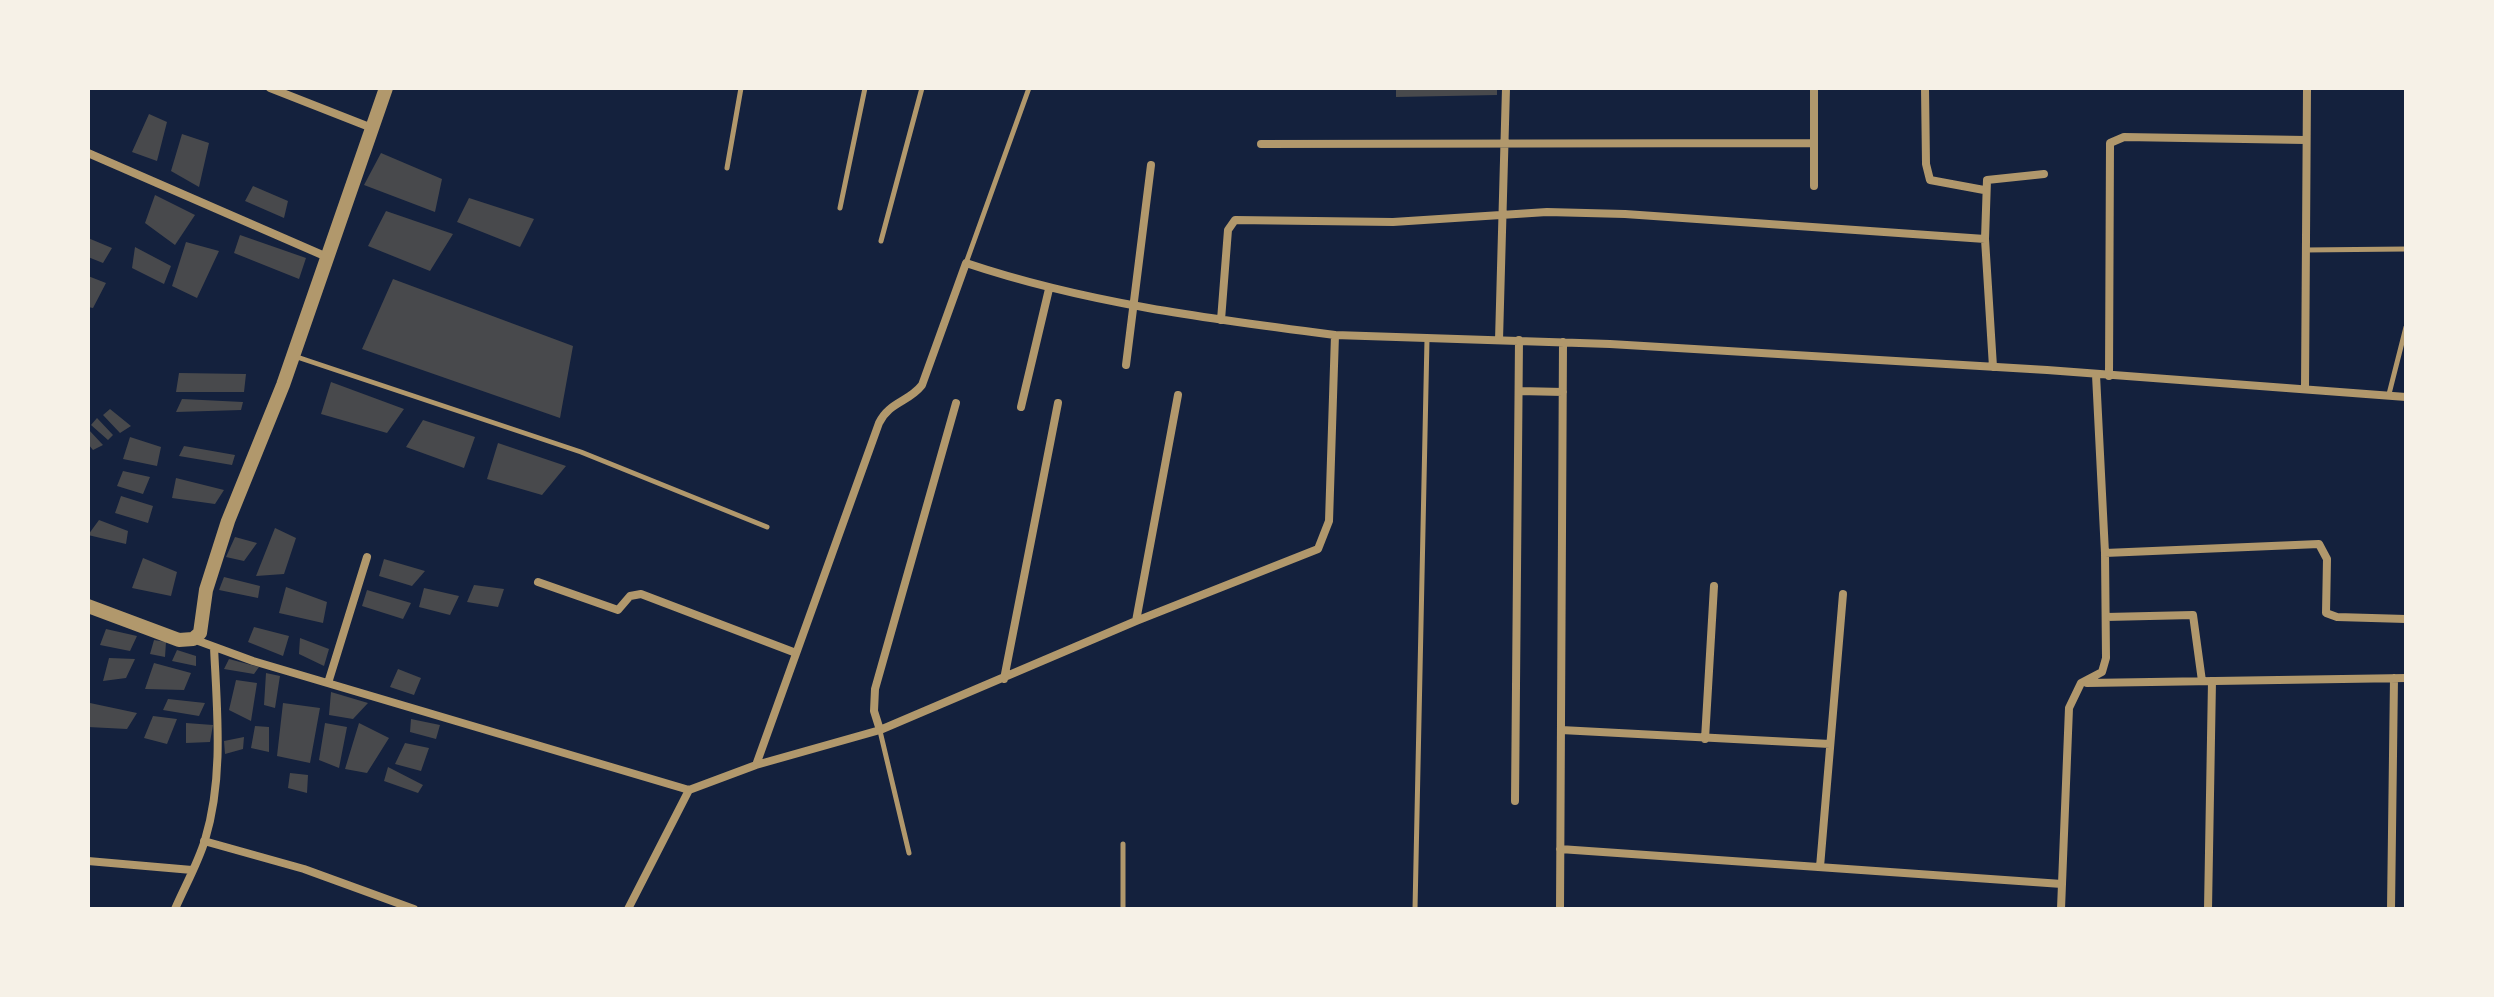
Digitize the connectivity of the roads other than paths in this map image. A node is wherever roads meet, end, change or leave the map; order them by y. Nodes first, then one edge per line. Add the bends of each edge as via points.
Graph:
1 (270, 88) edge
2 (386, 88) edge
3 (741, 88) edge
4 (865, 88) edge
5 (922, 88) edge
6 (1029, 88) edge
7 (1506, 88) edge
8 (1814, 88) edge
9 (1925, 88) edge
10 (2307, 88) edge
11 (372, 128) junction
12 (2305, 140) junction
13 (1505, 143) junction
14 (1812, 143) junction
15 (1261, 144) dead end
16 (88, 153) edge
17 (1151, 165) dead end
18 (727, 168) dead end
19 (2044, 174) dead end
20 (1814, 186) dead end
21 (1984, 190) junction
22 (840, 208) dead end
23 (1502, 215) junction
24 (1985, 239) junction
25 (881, 241) dead end
26 (2406, 249) edge
27 (2305, 250) junction
28 (327, 257) junction
29 (966, 263) junction
30 (1049, 289) junction
31 (1133, 304) junction
32 (1221, 320) junction
33 (2406, 327) edge
34 (1335, 335) junction
35 (1427, 338) junction
36 (1499, 340) junction
37 (1519, 340) junction
38 (1563, 342) junction
39 (293, 356) junction
40 (1126, 365) dead end
41 (1993, 367) junction
42 (2096, 375) junction
43 (2109, 376) junction
44 (2305, 388) junction
45 (1519, 391) junction
46 (1563, 392) junction
47 (2389, 394) junction
48 (1178, 395) dead end
49 (2406, 397) edge
50 (956, 403) dead end
51 (1058, 403) dead end
52 (1021, 407) dead end
53 (767, 527) dead end
54 (2105, 553) junction
55 (367, 557) dead end
56 (538, 582) dead end
57 (1714, 586) dead end
58 (1843, 594) dead end
59 (88, 606) edge
60 (2106, 617) junction
61 (2406, 619) edge
62 (1136, 621) junction
63 (193, 639) junction
64 (214, 647) junction
65 (796, 653) junction
66 (2394, 678) junction
67 (2406, 678) edge
68 (1004, 679) junction
69 (2202, 681) junction
70 (2212, 681) junction
71 (328, 683) junction
72 (2081, 683) junction
73 (880, 730) junction
74 (1561, 730) junction
75 (1705, 739) junction
76 (1830, 744) junction
77 (756, 765) junction
78 (689, 790) junction
79 (1515, 801) dead end
80 (204, 841) junction
81 (1123, 844) dead end
82 (1560, 849) junction
83 (909, 853) dead end
84 (88, 861) edge
85 (1820, 867) junction
86 (192, 870) junction
87 (2062, 884) junction
88 (175, 909) edge
89 (414, 909) edge
90 (628, 909) edge
91 (1123, 909) edge
92 (1415, 909) edge
93 (1560, 909) edge
94 (2061, 909) edge
95 (2208, 909) edge
96 (2391, 909) edge

1 - 11 street
2 - 11 street
3 - 18 lane
4 - 22 lane
5 - 25 lane
6 - 29 lane
7 - 13 street
8 - 14 street
9 - 21 street via 1930,180
10 - 12 street
11 - 28 street
12 - 27 street
12 - 43 street via 2124,137 2110,143
13 - 14 street
13 - 15 street
13 - 23 street
14 - 20 street
16 - 28 street
17 - 31 street
19 - 21 street via 1995,177 1987,180
21 - 24 street
23 - 24 street via 1669,216
23 - 32 street via 1393,222 1235,220 1228,230
23 - 36 street
24 - 41 street
26 - 27 lane
27 - 44 street
28 - 39 street
29 - 30 street
29 - 65 street via 922,385 888,408 879,423
30 - 31 street
30 - 52 street
31 - 32 street
31 - 40 street
32 - 34 street
33 - 47 lane
34 - 35 street
34 - 62 street via 1329,521 1318,549
35 - 36 street
35 - 92 lane
36 - 37 street
37 - 38 street
37 - 45 street
38 - 41 street
38 - 46 street
39 - 53 lane via 581,452
39 - 63 street via 228,521 206,590 200,633
41 - 42 street
42 - 43 street
42 - 54 street
43 - 44 street
44 - 47 street
45 - 46 street
45 - 79 street
46 - 74 street
47 - 49 street
48 - 62 street
50 - 73 street via 875,689
51 - 68 street
54 - 60 street
54 - 61 street via 2319,544 2327,559 2326,613
55 - 71 street
56 - 65 street via 618,610 630,596 641,594
57 - 75 street
58 - 76 street
59 - 63 street via 162,635
60 - 69 street via 2193,615
60 - 72 street via 2105,667
62 - 68 street
63 - 64 street
64 - 71 street
64 - 80 street via 218,762
65 - 77 street
66 - 67 street
66 - 70 street
66 - 96 street
68 - 73 street
69 - 70 street
69 - 72 street
70 - 95 street
71 - 78 street
72 - 87 street via 2069,708
73 - 77 street
73 - 83 lane
74 - 75 street
74 - 82 street
75 - 76 street
76 - 85 street
77 - 78 street
78 - 90 street
80 - 86 street
80 - 89 street via 304,869
81 - 91 lane
82 - 85 street
82 - 93 street
84 - 86 street
85 - 87 street
86 - 88 street
87 - 94 street

